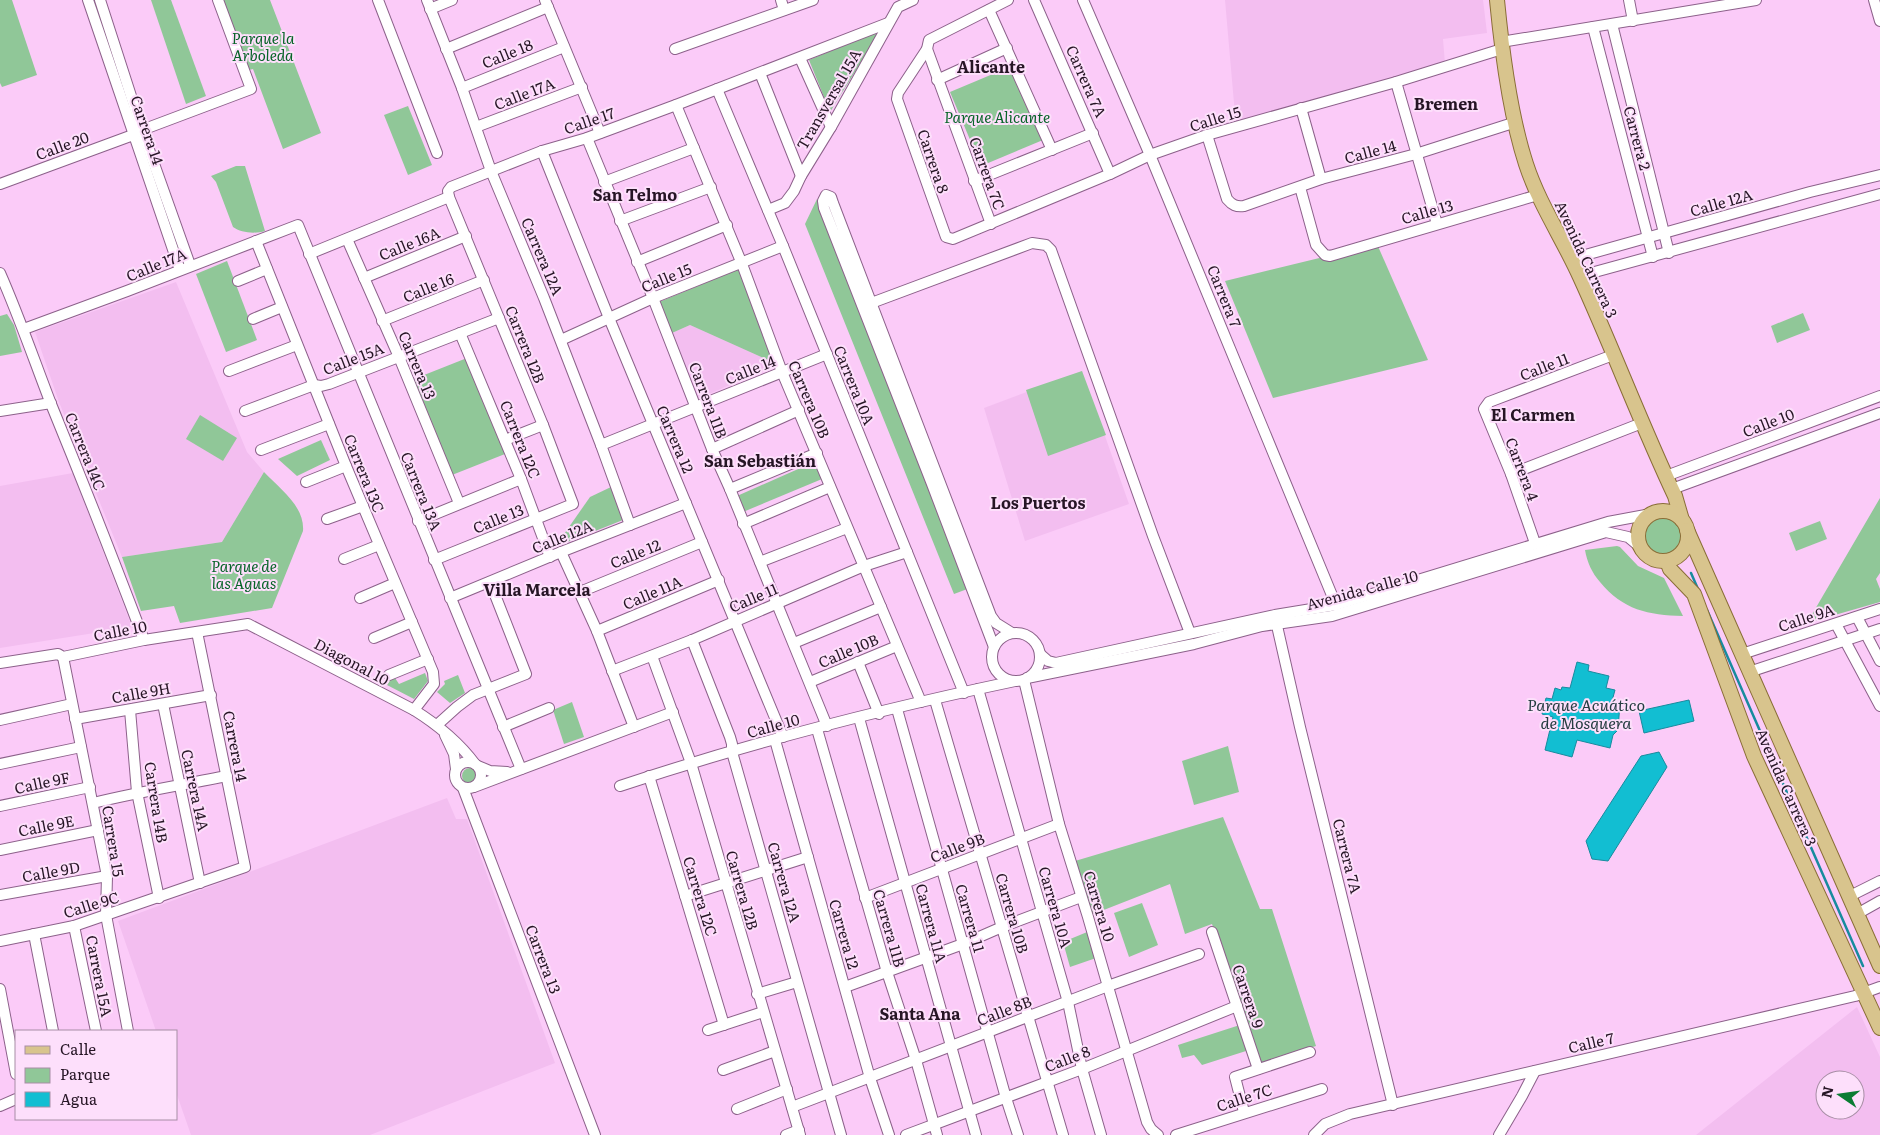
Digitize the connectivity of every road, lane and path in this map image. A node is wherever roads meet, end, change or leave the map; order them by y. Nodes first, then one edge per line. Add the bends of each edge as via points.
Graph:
1 (88, 0) edge
2 (100, 0) edge
3 (218, 0) edge
4 (378, 0) edge
5 (452, 0) edge
6 (781, 0) edge
7 (813, 0) edge
8 (913, 0) edge
9 (1008, 0) edge
10 (1034, 0) edge
11 (1083, 0) edge
12 (1497, 0) edge
13 (1629, 0) edge
14 (1874, 0) edge
15 (1751, 1) edge
16 (546, 3) edge
17 (429, 4) edge
18 (784, 10) junction
19 (989, 10) junction
20 (1633, 20) junction
21 (1880, 21) edge
22 (888, 23) junction
23 (1612, 24) junction
24 (1593, 27) junction
25 (1502, 46) junction
26 (564, 47) junction
27 (675, 48) dead end
28 (1007, 48) junction
29 (446, 49) junction
30 (927, 49) junction
31 (800, 58) junction
32 (760, 74) junction
33 (938, 80) junction
34 (1396, 82) junction
35 (582, 87) junction
36 (462, 88) junction
37 (718, 89) junction
38 (676, 105) junction
39 (1301, 108) junction
40 (1516, 122) junction
41 (476, 127) junction
42 (831, 127) junction
43 (138, 132) junction
44 (600, 133) junction
45 (1094, 133) junction
46 (1207, 135) junction
47 (587, 138) junction
48 (694, 148) junction
49 (1052, 150) junction
50 (542, 151) junction
51 (437, 153) dead end
52 (1416, 154) junction
53 (1150, 155) junction
54 (491, 171) junction
55 (1110, 174) junction
56 (1880, 175) edge
57 (801, 176) junction
58 (1321, 179) junction
59 (974, 181) junction
60 (604, 182) junction
61 (0, 184) edge
62 (711, 187) junction
63 (1300, 187) junction
64 (1880, 194) edge
65 (1538, 195) junction
66 (449, 197) junction
67 (768, 210) junction
68 (620, 221) junction
69 (298, 224) joint
70 (991, 224) junction
71 (1437, 224) junction
72 (726, 225) junction
73 (1664, 234) junction
74 (466, 236) junction
75 (946, 237) joint
76 (1648, 238) junction
77 (348, 239) junction
78 (256, 241) junction
79 (783, 246) junction
80 (1669, 253) junction
81 (309, 254) junction
82 (1653, 257) junction
83 (1570, 259) junction
84 (637, 262) junction
85 (742, 264) junction
86 (190, 265) junction
87 (267, 269) junction
88 (180, 270) junction
89 (0, 273) edge
90 (1580, 276) junction
91 (364, 278) junction
92 (484, 280) junction
93 (238, 281) dead end
94 (4, 292) edge
95 (653, 298) junction
96 (867, 305) junction
97 (282, 307) junction
98 (499, 318) junction
99 (609, 318) junction
100 (253, 319) dead end
101 (382, 321) junction
102 (24, 329) junction
103 (460, 333) junction
104 (560, 340) junction
105 (297, 345) junction
106 (827, 354) junction
107 (1613, 355) junction
108 (399, 357) junction
109 (229, 372) dead end
110 (357, 372) junction
111 (782, 372) junction
112 (314, 385) junction
113 (1880, 396) edge
114 (51, 403) junction
115 (1486, 406) joint
116 (697, 408) junction
117 (799, 410) junction
118 (0, 411) edge
119 (245, 411) dead end
120 (1880, 413) edge
121 (1642, 423) junction
122 (329, 424) junction
123 (653, 424) junction
124 (543, 426) junction
125 (505, 440) junction
126 (602, 445) junction
127 (712, 449) junction
128 (261, 450) dead end
129 (817, 453) junction
130 (346, 466) junction
131 (1511, 474) junction
132 (1666, 476) junction
133 (521, 478) junction
134 (306, 482) dead end
135 (830, 487) junction
136 (730, 490) junction
137 (1674, 493) junction
138 (459, 503) junction
139 (686, 503) junction
140 (573, 504) joint
141 (363, 506) junction
142 (1666, 511) junction
143 (1651, 514) junction
144 (536, 518) junction
145 (327, 519) dead end
146 (418, 521) junction
147 (743, 524) junction
148 (630, 525) junction
149 (1685, 525) junction
150 (847, 528) junction
151 (702, 542) junction
152 (1534, 544) junction
153 (379, 545) junction
154 (1640, 547) junction
155 (561, 552) junction
156 (907, 552) junction
157 (550, 557) junction
158 (344, 558) dead end
159 (434, 560) junction
160 (760, 562) junction
161 (1667, 562) junction
162 (864, 566) junction
163 (971, 574) junction
164 (719, 580) junction
165 (490, 582) junction
166 (395, 583) junction
167 (580, 592) junction
168 (360, 598) dead end
169 (450, 598) junction
170 (778, 603) junction
171 (1336, 605) junction
172 (881, 607) junction
173 (1880, 609) edge
174 (1857, 616) junction
175 (1275, 619) junction
176 (735, 621) junction
177 (412, 622) junction
178 (248, 624) joint
179 (1836, 624) junction
180 (1880, 629) edge
181 (597, 631) junction
182 (197, 632) junction
183 (1012, 633) junction
184 (1190, 633) junction
185 (1866, 634) junction
186 (374, 638) dead end
187 (144, 640) junction
188 (692, 640) junction
189 (1845, 641) junction
190 (794, 644) junction
191 (897, 646) junction
192 (994, 647) junction
193 (1040, 654) junction
194 (1742, 654) junction
195 (652, 656) junction
196 (63, 657) junction
197 (428, 659) junction
198 (1880, 661) edge
199 (858, 662) junction
200 (0, 663) edge
201 (995, 670) junction
202 (612, 671) junction
203 (1749, 672) junction
204 (389, 675) dead end
205 (1022, 680) junction
206 (810, 682) junction
207 (487, 689) junction
208 (978, 689) junction
209 (964, 693) junction
210 (211, 695) junction
211 (935, 700) junction
212 (921, 702) junction
213 (72, 704) junction
214 (163, 704) junction
215 (1880, 706) edge
216 (548, 708) dead end
217 (897, 709) junction
218 (130, 710) junction
219 (414, 710) junction
220 (673, 712) junction
221 (879, 714) junction
222 (76, 718) junction
223 (859, 718) junction
224 (0, 720) edge
225 (439, 726) junction
226 (503, 726) junction
227 (634, 727) junction
228 (822, 727) junction
229 (779, 738) junction
230 (81, 747) junction
231 (732, 752) junction
232 (691, 763) junction
233 (0, 764) edge
234 (477, 765) junction
235 (456, 769) junction
236 (517, 770) junction
237 (227, 776) junction
238 (649, 776) junction
239 (180, 786) junction
240 (620, 786) dead end
241 (90, 788) junction
242 (468, 789) junction
243 (137, 792) junction
244 (93, 803) junction
245 (0, 806) edge
246 (1060, 824) junction
247 (98, 830) junction
248 (1021, 838) junction
249 (0, 850) edge
250 (981, 854) junction
251 (808, 857) junction
252 (245, 867) joint
253 (942, 868) junction
254 (766, 869) junction
255 (107, 876) junction
256 (1880, 881) edge
257 (726, 882) junction
258 (905, 882) junction
259 (200, 883) junction
260 (1866, 888) junction
261 (0, 895) edge
262 (686, 896) junction
263 (1850, 896) junction
264 (1081, 897) junction
265 (159, 898) junction
266 (865, 898) junction
267 (1876, 903) edge
268 (1042, 912) junction
269 (1858, 914) junction
270 (106, 915) junction
271 (74, 926) junction
272 (1002, 927) junction
273 (1212, 932) dead end
274 (34, 934) junction
275 (0, 941) edge
276 (963, 944) junction
277 (1199, 954) dead end
278 (925, 958) junction
279 (1880, 966) edge
280 (887, 972) junction
281 (798, 982) junction
282 (1108, 986) junction
283 (845, 987) junction
284 (1880, 987) edge
285 (0, 988) edge
286 (758, 994) junction
287 (1863, 994) junction
288 (1068, 1002) junction
289 (2, 1005) edge
290 (1237, 1006) junction
291 (763, 1012) junction
292 (1028, 1017) junction
293 (724, 1025) junction
294 (1880, 1028) edge
295 (53, 1030) edge
296 (96, 1030) edge
297 (128, 1030) edge
298 (708, 1030) dead end
299 (988, 1032) junction
300 (951, 1046) junction
301 (775, 1050) junction
302 (1125, 1052) junction
303 (1310, 1052) dead end
304 (916, 1060) junction
305 (15, 1069) edge
306 (1082, 1069) junction
307 (1258, 1069) junction
308 (723, 1070) dead end
309 (1535, 1071) junction
310 (870, 1078) junction
311 (1046, 1083) junction
312 (787, 1089) junction
313 (1322, 1089) dead end
314 (829, 1093) junction
315 (1006, 1098) junction
316 (15, 1099) edge
317 (1393, 1105) junction
318 (0, 1106) edge
319 (792, 1107) junction
320 (737, 1109) dead end
321 (969, 1111) junction
322 (1244, 1112) junction
323 (934, 1124) junction
324 (800, 1133) edge
325 (595, 1135) edge
326 (786, 1135) edge
327 (841, 1135) edge
328 (889, 1135) edge
329 (906, 1135) edge
330 (937, 1135) edge
331 (976, 1135) edge
332 (1018, 1135) edge
333 (1063, 1135) edge
334 (1101, 1135) edge
335 (1158, 1135) edge
336 (1176, 1135) edge
337 (1314, 1135) edge
338 (1499, 1135) edge

1 - 43 street, Carrera 14
2 - 43 street, Carrera 14
3 - 43 street, Calle 20 via 251,88
4 - 51 street
5 - 17 street
6 - 18 street
7 - 18 street
8 - 22 street, Transversal 15A via 898,7
9 - 19 street
10 - 45 street, Carrera 7A
11 - 53 street, Carrera 7
12 - 25 main road, Avenida Carrera 3
13 - 20 street
14 - 21 street
15 - 20 street, Calle 15
16 - 26 street
16 - 29 street
17 - 29 street, Carrera 12A
18 - 27 street
19 - 28 street
19 - 30 street via 929,40
20 - 23 street, Calle 15
22 - 31 street, Calle 17
22 - 42 street, Transversal 15A
23 - 24 street, Calle 15
23 - 73 street, Carrera 2
24 - 25 street, Calle 15
24 - 76 street, Carrera 2
25 - 34 street, Calle 15
25 - 40 main road, Avenida Carrera 3
26 - 35 street
26 - 36 street, Calle 18
28 - 33 street
28 - 49 street
29 - 36 street, Carrera 12A
30 - 33 street, Carrera 7C
30 - 75 street, Carrera 8 via 897,99
31 - 32 street, Calle 17
31 - 42 street
32 - 37 street, Calle 17
32 - 57 street
33 - 59 street, Carrera 7C
34 - 39 street, Calle 15
34 - 52 street
35 - 41 street, Calle 17A
35 - 44 street
36 - 41 street, Carrera 12A
37 - 38 street, Calle 17
37 - 67 street, Carrera 10A
38 - 44 street, Calle 17
38 - 48 street, Carrera 10B
39 - 46 street, Calle 15
39 - 58 street
40 - 52 street, Calle 14
40 - 65 main road, Avenida Carrera 3 via 1526,164
41 - 54 street, Carrera 12A
42 - 57 street, Transversal 15A
43 - 61 street, Calle 20
43 - 86 street, Carrera 14
43 - 88 street, Carrera 14
44 - 47 street, Calle 17
45 - 49 street
45 - 55 street, Carrera 7A
46 - 53 street, Calle 15
46 - 63 street, Calle 14 via 1227,199 1232,204 1244,206
47 - 50 street, Calle 17
47 - 60 street, Carrera 11B
48 - 60 street
48 - 62 street, Carrera 10B
49 - 59 street
50 - 54 street, Calle 17
50 - 99 street, Carrera 12
52 - 58 street, Calle 14
52 - 71 street
53 - 55 street, Calle 15
53 - 171 street, Carrera 7
54 - 66 street, Calle 17 via 452,187 448,191
54 - 104 street, Carrera 12A
55 - 70 street, Calle 15
56 - 73 street, Calle 12A
57 - 67 street, Transversal 15A via 785,203
58 - 63 street, Calle 14
59 - 70 street, Carrera 7C
60 - 68 street, Carrera 11B
62 - 68 street
62 - 72 street, Carrera 10B
63 - 71 street, Calle 13 via 1316,246 1325,255
64 - 80 street
65 - 71 street, Calle 13
65 - 83 main road, Avenida Carrera 3
66 - 74 street, Carrera 12B
66 - 77 street, Calle 17
67 - 79 street, Carrera 10A
68 - 84 street, Carrera 11B
69 - 78 street, Calle 17A
69 - 81 street, Carrera 13A
70 - 75 street, Calle 15 via 953,239
72 - 84 street
72 - 85 street, Carrera 10B
73 - 76 street, Calle 12A
73 - 80 street, Carrera 2
74 - 91 street, Calle 16A
74 - 92 street, Carrera 12B
76 - 82 street, Carrera 2
76 - 83 street, Calle 12A
77 - 81 street, Calle 17
77 - 91 street, Carrera 13
78 - 86 street, Calle 17A
78 - 87 street, Carrera 13C
79 - 85 street, Calle 15
79 - 106 street, Carrera 10A
80 - 82 street
81 - 110 street, Carrera 13A
82 - 90 street
83 - 90 main road, Avenida Carrera 3
84 - 95 street, Carrera 11B
85 - 95 street, Calle 15
85 - 111 street, Carrera 10B
86 - 88 street, Calle 17A
87 - 93 street
87 - 97 street, Carrera 13C
88 - 102 street, Calle 17A
89 - 94 street, Carrera 14C
90 - 107 main road, Avenida Carrera 3
91 - 101 street, Carrera 13
92 - 98 street, Carrera 12B
92 - 101 street, Calle 16
94 - 102 street, Carrera 14C
95 - 99 street, Calle 15
95 - 116 street, Carrera 11B
96 - 96 street via 833,203 826,195 824,208
96 - 163 street
96 - 184 street via 1032,242 1046,245 1051,250
97 - 100 street
97 - 105 street, Carrera 13C
98 - 103 street, Calle 15A
98 - 124 street, Carrera 12B
99 - 104 street, Calle 15
99 - 123 street, Carrera 12
101 - 108 street, Carrera 13
102 - 114 street, Carrera 14C
103 - 108 street, Calle 15A
103 - 125 street, Carrera 12C
104 - 126 street, Carrera 12A
105 - 109 street
105 - 112 street, Carrera 13C
106 - 111 street, Calle 14
106 - 156 street, Carrera 10A
107 - 115 street, Calle 11 via 1489,402
107 - 121 main road, Avenida Carrera 3
108 - 110 street, Calle 15A
108 - 138 street, Carrera 13
110 - 112 street, Calle 15A via 321,386
110 - 146 street, Carrera 13A
111 - 116 street, Calle 14
111 - 117 street, Carrera 10B
112 - 119 street, Calle 15A
112 - 122 street, Carrera 13C
113 - 132 street, Calle 10
114 - 118 street
114 - 187 street, Carrera 14C
115 - 131 street, Carrera 4 via 1484,412
116 - 123 street, Calle 14
116 - 127 street, Carrera 11B
117 - 127 street
117 - 129 street, Carrera 10B
120 - 137 street, Calle 10
121 - 131 street
121 - 132 main road, Avenida Carrera 3
122 - 128 street
122 - 130 street, Carrera 13C
123 - 126 street, Calle 14
123 - 139 street, Carrera 12
124 - 125 street
124 - 140 street, Carrera 12B
125 - 133 street, Carrera 12C
126 - 148 street, Carrera 12A
127 - 136 street, Carrera 11B
129 - 135 street, Carrera 10B
129 - 136 street
130 - 134 street
130 - 141 street, Carrera 13C
131 - 152 street, Carrera 4
132 - 137 main road, Avenida Carrera 3
133 - 138 street
133 - 144 street, Carrera 12C
135 - 147 street
135 - 150 street, Carrera 10B
136 - 147 street, Carrera 11B
137 - 142 main road via 1673,503
137 - 149 main road, Avenida Carrera 3
138 - 146 street
139 - 148 street, Calle 12A
139 - 151 street, Carrera 12
140 - 144 street, Calle 13
141 - 145 street
141 - 153 street, Carrera 13C
142 - 143 main road
142 - 149 main road via 1675,514
143 - 152 street, Avenida Calle 10 via 1608,522
143 - 154 main road via 1638,530
144 - 157 street, Carrera 12C
144 - 159 street, Calle 13
146 - 159 street, Carrera 13A
147 - 160 street, Carrera 11B
148 - 155 street, Calle 12A
149 - 161 main road via 1688,538 1684,550
149 - 194 main road, Avenida Carrera 3
150 - 160 street
150 - 162 street, Carrera 10B
151 - 164 street, Carrera 12
151 - 167 street, Calle 12
152 - 171 street, Avenida Calle 10
153 - 158 street
153 - 166 street, Carrera 13C
154 - 161 main road via 1651,559
154 - 175 street, Avenida Calle 10 via 1628,538 1606,532 1332,616
155 - 157 street, Calle 12A
155 - 167 street
156 - 162 street, Calle 11
156 - 209 street, Carrera 10A
157 - 165 street, Calle 12A
159 - 169 street, Carrera 13A
160 - 170 street, Carrera 11B
161 - 287 main road, Avenida Carrera 3 via 1670,570 1694,594 1754,756
162 - 170 street, Calle 11
162 - 172 street, Carrera 10B
163 - 183 street via 991,616
163 - 192 street
164 - 176 street, Carrera 12
164 - 181 street, Calle 11A
165 - 169 street, Calle 12A
165 - 207 street via 526,674
166 - 168 street
166 - 177 street, Carrera 13C
167 - 181 street
169 - 207 street, Carrera 13A
170 - 176 street, Calle 11
170 - 190 street, Carrera 11B
171 - 175 street, Avenida Calle 10
172 - 190 street
172 - 191 street, Carrera 10B
173 - 174 street, Calle 9A
174 - 179 street, Calle 9A
174 - 185 street
175 - 184 street, Avenida Calle 10
175 - 205 street, Avenida Calle 10 via 1194,644
175 - 317 street, Carrera 7A
176 - 188 street, Calle 11
176 - 229 street, Carrera 12
177 - 186 street
177 - 197 street, Carrera 13C
178 - 182 street, Calle 10
178 - 219 street, Diagonal 10
179 - 189 street
179 - 194 street, Calle 9A
180 - 185 street
181 - 202 street
182 - 187 street, Calle 10
182 - 210 street, Carrera 14
183 - 192 street via 998,640
183 - 193 street via 1027,636 1038,646
184 - 193 street, Avenida Calle 10 via 1056,663
185 - 189 street
185 - 198 street
187 - 196 street, Calle 10
188 - 195 street, Calle 11
188 - 231 street, Carrera 12A via 730,737
189 - 203 street
189 - 215 street
190 - 206 street, Carrera 11B
191 - 199 street, Calle 10B
191 - 212 street, Carrera 10B
192 - 201 street
193 - 205 street via 1037,668
194 - 203 main road, Avenida Carrera 3
195 - 202 street, Calle 11
195 - 220 street, Carrera 12B
196 - 200 street, Calle 10 via 58,654
196 - 213 street, Carrera 15
197 - 204 street
197 - 219 street, Carrera 13C via 434,684
199 - 206 street, Calle 10B
199 - 221 street
201 - 205 street via 1007,680
201 - 208 street
202 - 227 street
203 - 263 main road, Avenida Carrera 3
205 - 208 street, Avenida Calle 10
205 - 246 street, Carrera 10
206 - 228 street, Carrera 11B
207 - 225 street via 456,707
207 - 226 street, Carrera 13A
208 - 209 street, Avenida Calle 10
208 - 248 street, Carrera 10A
209 - 211 street, Avenida Calle 10
210 - 214 street, Calle 9H
210 - 237 street, Carrera 14
211 - 212 street, Calle 10
211 - 250 street, Carrera 10B
212 - 217 street, Calle 10
213 - 222 street, Carrera 15
213 - 224 street
214 - 218 street, Calle 9H
214 - 239 street, Carrera 14A
216 - 226 street
217 - 221 street, Calle 10
217 - 253 street, Carrera 11
218 - 222 street, Calle 9H
218 - 243 street, Carrera 14B
219 - 225 street, Diagonal 10
220 - 227 street
220 - 232 street, Carrera 12B
221 - 223 street, Calle 10
222 - 230 street, Carrera 15
223 - 228 street, Calle 10
223 - 258 street, Carrera 11A
225 - 234 street, Diagonal 10
225 - 235 street via 454,754
226 - 236 street, Carrera 13A
227 - 236 street
228 - 229 street, Calle 10
228 - 266 street, Carrera 11B
229 - 231 street, Calle 10
229 - 251 street, Carrera 12
230 - 233 street
230 - 241 street, Carrera 15
231 - 232 street, Calle 10
231 - 254 street, Carrera 12A
232 - 238 street, Calle 10
232 - 257 street, Carrera 12B
234 - 235 street via 465,762
234 - 236 street via 494,772
234 - 242 street via 481,780
235 - 242 street via 458,784
236 - 242 street
237 - 239 street
237 - 252 street, Carrera 14
238 - 240 street, Calle 10
238 - 262 street, Carrera 12C
239 - 243 street
239 - 259 street, Carrera 14A
241 - 244 street, Carrera 15
241 - 245 street, Calle 9F
242 - 325 street, Carrera 13
243 - 244 street
243 - 265 street, Carrera 14B
244 - 247 street, Carrera 15
246 - 248 street, Calle 9B
246 - 264 street, Carrera 10
247 - 249 street, Calle 9E
247 - 255 street, Carrera 15
248 - 250 street, Calle 9B
248 - 268 street, Carrera 10A
250 - 253 street, Calle 9B
250 - 272 street, Carrera 10B
251 - 254 street
251 - 283 street, Carrera 12
252 - 259 street, Calle 9C
253 - 258 street, Calle 9B
253 - 276 street, Carrera 11
254 - 257 street
254 - 281 street, Carrera 12A
255 - 261 street, Calle 9D
255 - 270 street, Carrera 15
256 - 260 street
257 - 262 street
257 - 286 street, Carrera 12B
258 - 266 street, Calle 9B
258 - 278 street, Carrera 11A
259 - 265 street, Calle 9C
260 - 263 street
260 - 267 street via 1866,900
262 - 293 street, Carrera 12C
263 - 269 main road, Avenida Carrera 3
264 - 268 street
264 - 282 street, Carrera 10
265 - 270 street, Calle 9C
266 - 280 street, Carrera 11B
267 - 269 street
268 - 272 street
268 - 288 street, Carrera 10A
269 - 279 main road, Avenida Carrera 3
270 - 271 street, Calle 9C
270 - 297 street, Carrera 15
271 - 274 street, Calle 9C
271 - 296 street, Carrera 15A
272 - 276 street
272 - 292 street, Carrera 10B
273 - 290 street, Carrera 9
274 - 275 street, Calle 9C
274 - 295 street
276 - 278 street
276 - 299 street, Carrera 11
277 - 282 street, Calle 8B
278 - 280 street
278 - 300 street, Carrera 11A
280 - 283 street
280 - 304 street, Carrera 11B
281 - 286 street
281 - 314 street, Carrera 12A
282 - 288 street, Calle 8B
282 - 302 street, Carrera 10
283 - 310 street, Carrera 12
284 - 287 street, Calle 7
285 - 289 street
286 - 291 street, Carrera 12B
287 - 294 main road, Avenida Carrera 3
287 - 309 street, Calle 7
288 - 292 street, Calle 8B
288 - 306 street, Carrera 10A
289 - 305 street
290 - 302 street, Calle 8
290 - 307 street, Carrera 9
291 - 293 street
291 - 301 street, Carrera 12B
292 - 299 street, Calle 8B
292 - 311 street, Carrera 10B
293 - 298 street
299 - 300 street, Calle 8B
299 - 315 street, Carrera 11
300 - 304 street, Calle 8B
300 - 321 street, Carrera 11A
301 - 308 street
301 - 312 street, Carrera 12B
302 - 306 street, Calle 8
302 - 335 street, Carrera 10 via 1147,1122
303 - 307 street
304 - 310 street, Calle 8B
304 - 323 street, Carrera 11B
306 - 311 street, Calle 8
306 - 334 street, Carrera 10A
307 - 322 street via 1235,1077
309 - 317 street, Calle 7
309 - 338 street
310 - 314 street, Calle 8B
310 - 328 street, Carrera 12
311 - 315 street, Calle 8
311 - 333 street, Carrera 10B
312 - 319 street, Carrera 12B
312 - 320 street
313 - 322 street, Calle 7C
314 - 319 street, Calle 8B
314 - 327 street, Carrera 12A
315 - 321 street, Calle 8
315 - 332 street, Carrera 11
316 - 318 street
317 - 337 street, Calle 7 via 1332,1120
319 - 324 street, Carrera 12B
321 - 323 street, Calle 8
321 - 331 street, Carrera 11A
322 - 336 street, Calle 7C
323 - 329 street, Calle 8
323 - 330 street, Carrera 11B
324 - 326 street

